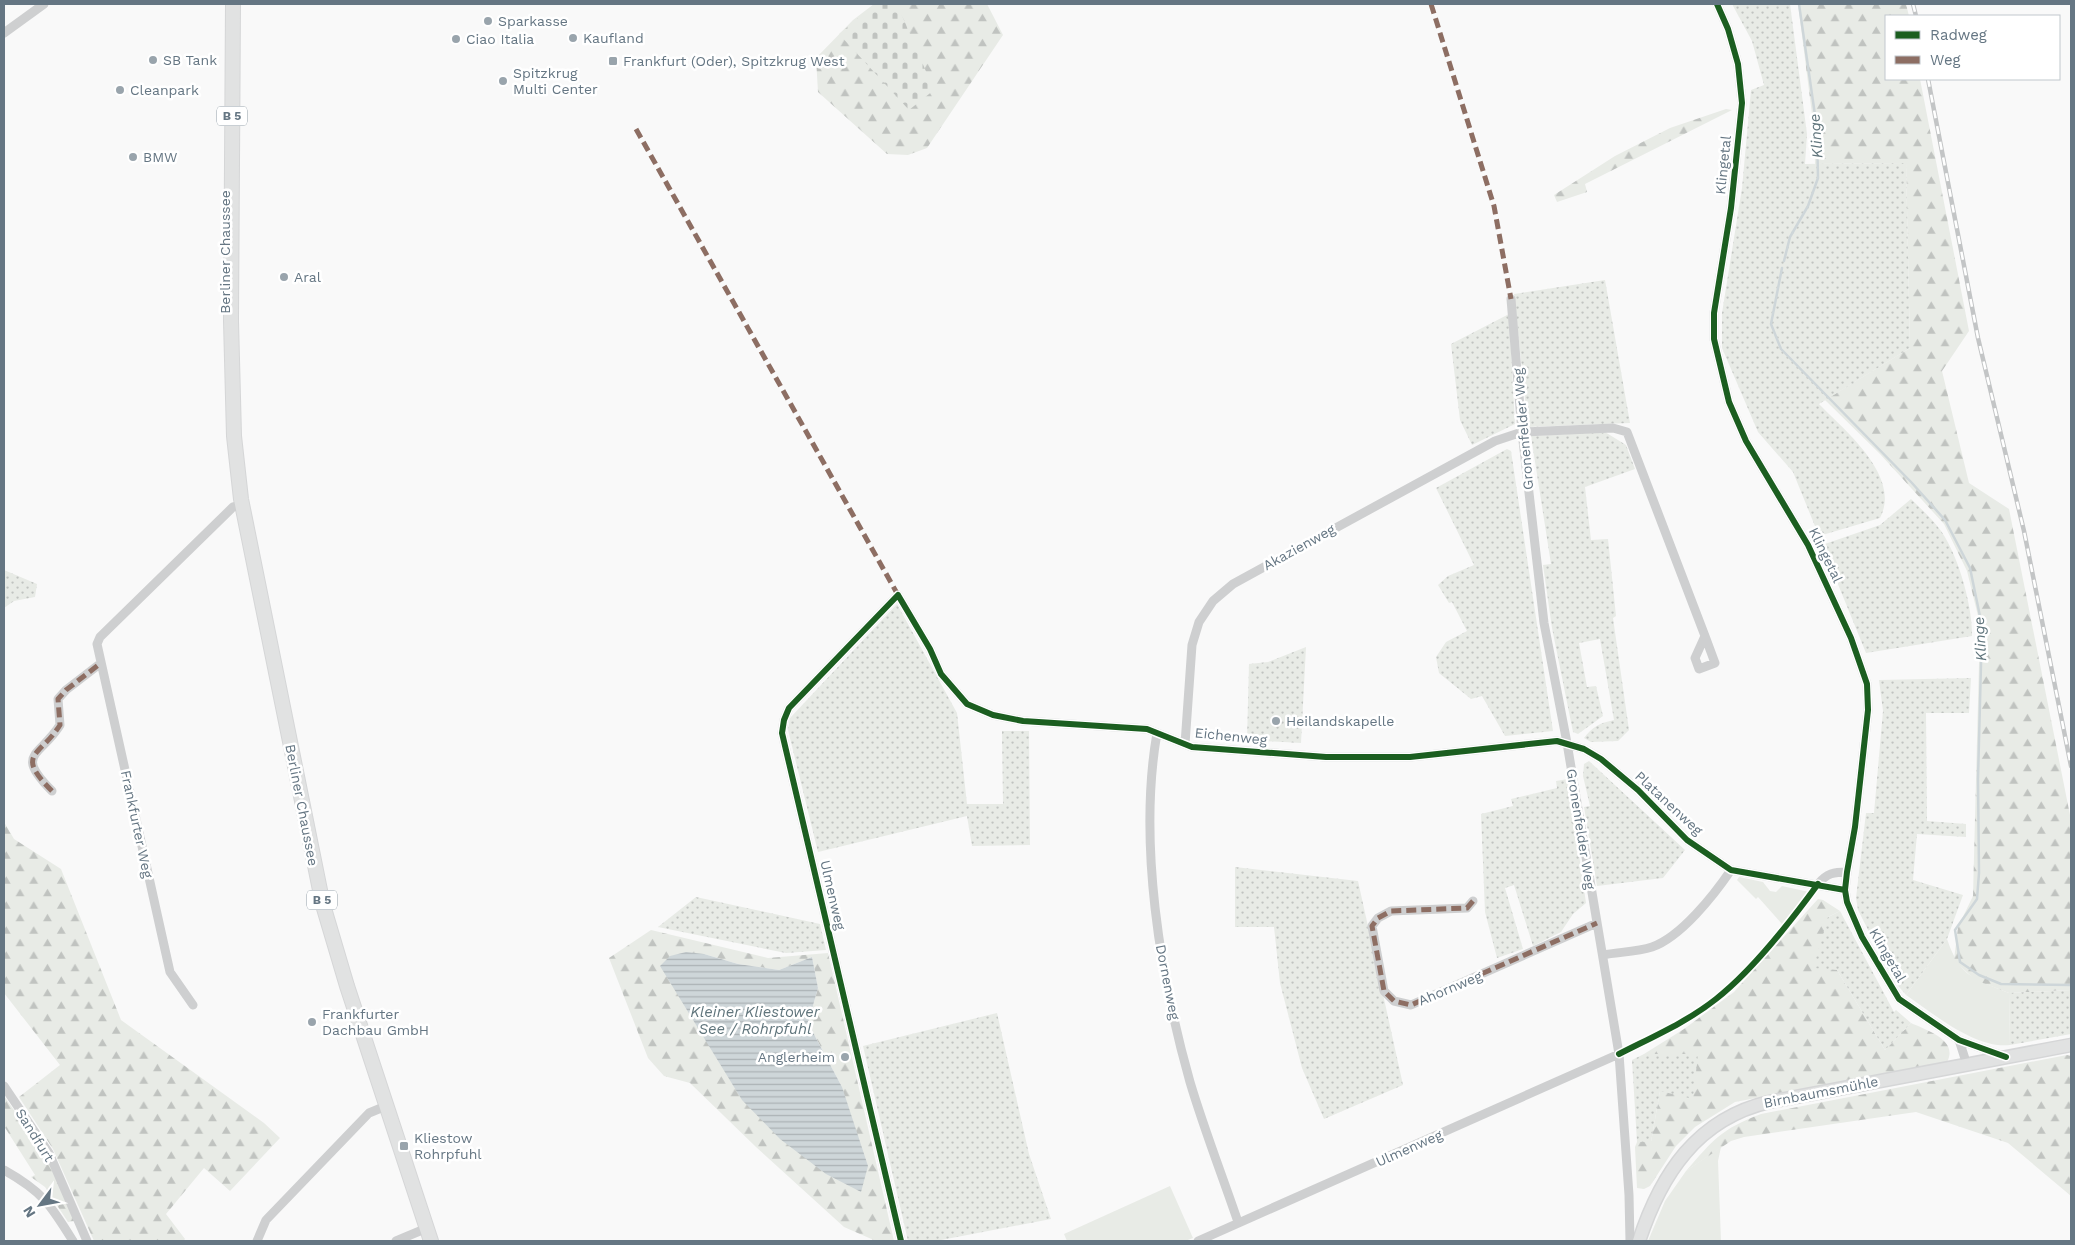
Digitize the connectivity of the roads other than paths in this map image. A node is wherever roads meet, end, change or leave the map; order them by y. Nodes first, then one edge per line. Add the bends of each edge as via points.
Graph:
1 (44, 4) edge
2 (226, 4) edge
3 (233, 4) edge
4 (1717, 4) edge
5 (4, 33) edge
6 (1511, 299) dead end
7 (1522, 432) junction
8 (239, 503) junction
9 (898, 595) joint
10 (1705, 636) dead end
11 (101, 663) junction
12 (1156, 733) junction
13 (1567, 743) junction
14 (1185, 744) junction
15 (52, 791) dead end
16 (1731, 870) junction
17 (1847, 872) junction
18 (1818, 884) junction
19 (1845, 890) junction
20 (1473, 901) dead end
21 (1597, 923) junction
22 (1602, 955) junction
23 (193, 1005) dead end
24 (1959, 1040) junction
25 (2071, 1045) edge
26 (1619, 1054) junction
27 (2006, 1057) junction
28 (1967, 1065) junction
29 (4, 1086) edge
30 (386, 1106) junction
31 (4, 1170) edge
32 (1238, 1222) junction
33 (429, 1235) edge
34 (73, 1241) edge
35 (87, 1241) edge
36 (258, 1241) edge
37 (396, 1241) edge
38 (901, 1241) edge
39 (1198, 1241) edge
40 (1630, 1241) edge
41 (1639, 1241) edge

1 - 5 street
2 - 8 main road, Berliner Chaussee / B 5 via 225,436
3 - 8 main road, Berliner Chaussee / B 5 via 231,321
4 - 17 street, Klingetal via 1738,64 1742,103 1732,208 1714,313 1714,340 1732,410 1746,441 1808,545 1851,638 1866,684 1869,699 1866,729
6 - 7 street, Gronenfelder Weg
7 - 10 street via 1613,428 1627,432
7 - 13 street, Gronenfelder Weg via 1544,623
7 - 14 street, Akazienweg via 1495,441 1298,547 1233,584 1213,601 1199,622 1192,645
8 - 11 street, Frankfurter Weg via 100,637 97,644
8 - 30 main road, Berliner Chaussee / B 5 via 323,905
9 - 12 street, Eichenweg via 941,674 967,704 993,715 1023,721 1147,729
9 - 38 street, Ulmenweg via 789,708 782,733
11 - 15 street via 58,699 60,725 33,756 37,776
11 - 23 street, Frankfurter Weg via 170,972
12 - 14 street, Eichenweg
12 - 32 street, Dornenweg via 1150,829 1162,956 1190,1081
13 - 14 street, Eichenweg via 1557,741 1410,757 1326,757
13 - 16 street, Platanenweg via 1602,759 1687,840
13 - 21 street, Gronenfelder Weg
16 - 18 street, Platanenweg
16 - 22 street via 1710,898 1666,939 1652,947
17 - 18 street via 1825,875
17 - 19 street, Klingetal
18 - 19 street, Platanenweg
19 - 24 street, Klingetal via 1862,937 1899,999
20 - 21 street, Ahornweg via 1467,908 1391,910 1378,918 1372,926 1384,990 1394,1001 1411,1005
21 - 22 street, Gronenfelder Weg
22 - 26 street, Gronenfelder Weg
24 - 27 street, Klingetal
24 - 28 street
25 - 27 main road, Birnbaumsmühle
26 - 32 street, Ulmenweg
26 - 40 street, Gronenfelder Weg
27 - 28 main road, Birnbaumsmühle
28 - 41 main road, Birnbaumsmühle via 1769,1102 1737,1111 1704,1134 1679,1158 1654,1200
29 - 35 street, Sandfurt via 49,1154
30 - 33 main road, Berliner Chaussee / B 5
30 - 36 street via 369,1113 266,1220
31 - 34 street via 30,1185 52,1206
32 - 39 street, Ulmenweg
33 - 37 street

